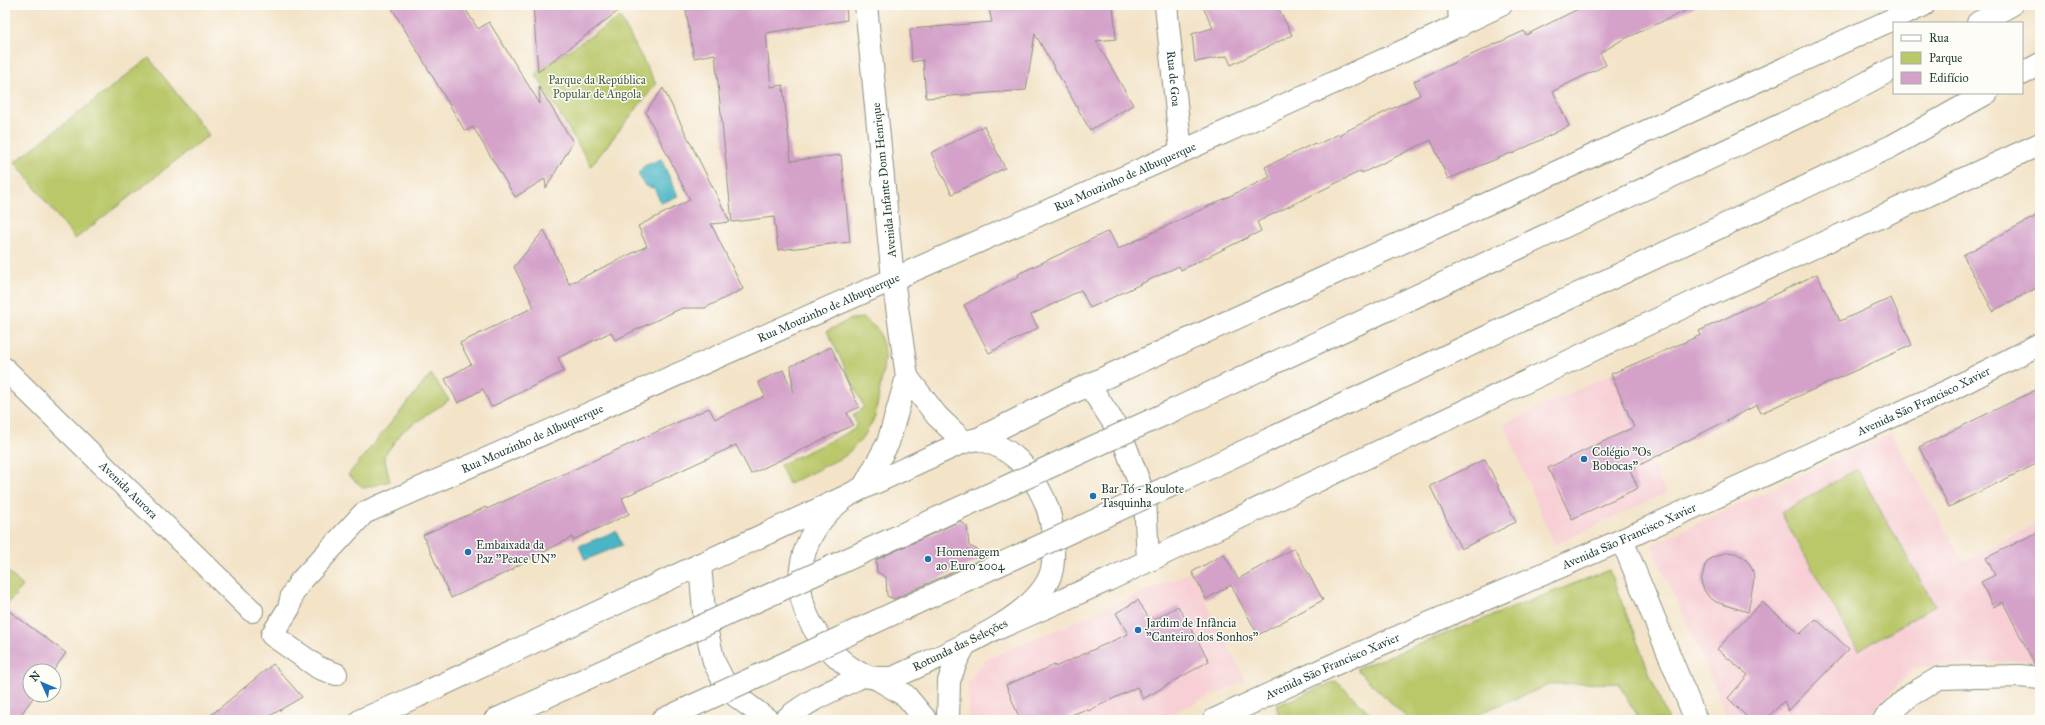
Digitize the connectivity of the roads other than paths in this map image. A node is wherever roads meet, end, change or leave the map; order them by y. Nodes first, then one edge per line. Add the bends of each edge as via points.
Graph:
1 (866, 5) edge
2 (1166, 5) edge
3 (1502, 5) edge
4 (1924, 5) edge
5 (2011, 5) edge
6 (1460, 15) edge
7 (1980, 22) edge
8 (2040, 64) edge
9 (1893, 69) edge
10 (2023, 73) edge
11 (1986, 94) edge
12 (2040, 144) edge
13 (1180, 152) junction
14 (893, 279) junction
15 (2040, 344) edge
16 (5, 369) edge
17 (908, 377) junction
18 (1090, 385) junction
19 (971, 440) junction
20 (855, 492) junction
21 (1622, 540) junction
22 (1148, 561) junction
23 (700, 564) junction
24 (252, 611) dead end
25 (999, 628) junction
26 (966, 643) junction
27 (336, 674) dead end
28 (870, 677) junction
29 (2040, 678) edge
30 (361, 720) edge
31 (494, 720) edge
32 (662, 720) edge
33 (768, 720) edge
34 (785, 720) edge
35 (926, 720) edge
36 (948, 720) edge
37 (1214, 720) edge
38 (1696, 720) edge
39 (1884, 720) edge

1 - 14 main road, Avenida Infante Dom Henrique
2 - 13 main road, Rua de Goa
3 - 6 main road, Rua Mouzinho de Albuquerque
4 - 18 main road
5 - 7 main road
6 - 13 main road, Rua Mouzinho de Albuquerque
8 - 10 main road
9 - 31 main road, bridge via 1842,96 1176,409
11 - 32 main road, bridge via 1892,146 1183,480
12 - 22 main road via 1694,302
13 - 14 main road, Rua Mouzinho de Albuquerque
14 - 17 main road, Avenida Infante Dom Henrique
14 - 27 main road, Rua Mouzinho de Albuquerque via 364,513 300,582 292,595 289,608 272,635 319,668
15 - 21 main road, Avenida São Francisco Xavier via 1950,390
16 - 24 main road, Avenida Aurora
17 - 19 main road, Avenida Infante Dom Henrique via 937,416
17 - 20 main road, Avenida Infante Dom Henrique via 888,443
18 - 19 main road
18 - 22 main road via 1121,434 1145,498
19 - 20 main road
19 - 25 main road, Rotunda das Seleções via 996,444 1016,456 1035,480 1047,506 1053,529 1054,553 1051,574 1042,591 1021,612
20 - 23 main road
20 - 28 main road via 829,511 813,532 805,551 799,579 801,600 809,621 824,643 843,662
21 - 37 main road, Avenida São Francisco Xavier via 1326,668
21 - 38 main road
22 - 25 main road
23 - 30 main road via 418,696
23 - 33 main road via 705,624 714,662 728,690
25 - 26 main road, Rotunda das Seleções
26 - 28 main road, Rotunda das Seleções via 893,678
26 - 36 main road via 949,681
28 - 34 main road via 830,692 794,712
28 - 35 main road via 906,696
29 - 39 main road via 1939,678 1909,696

